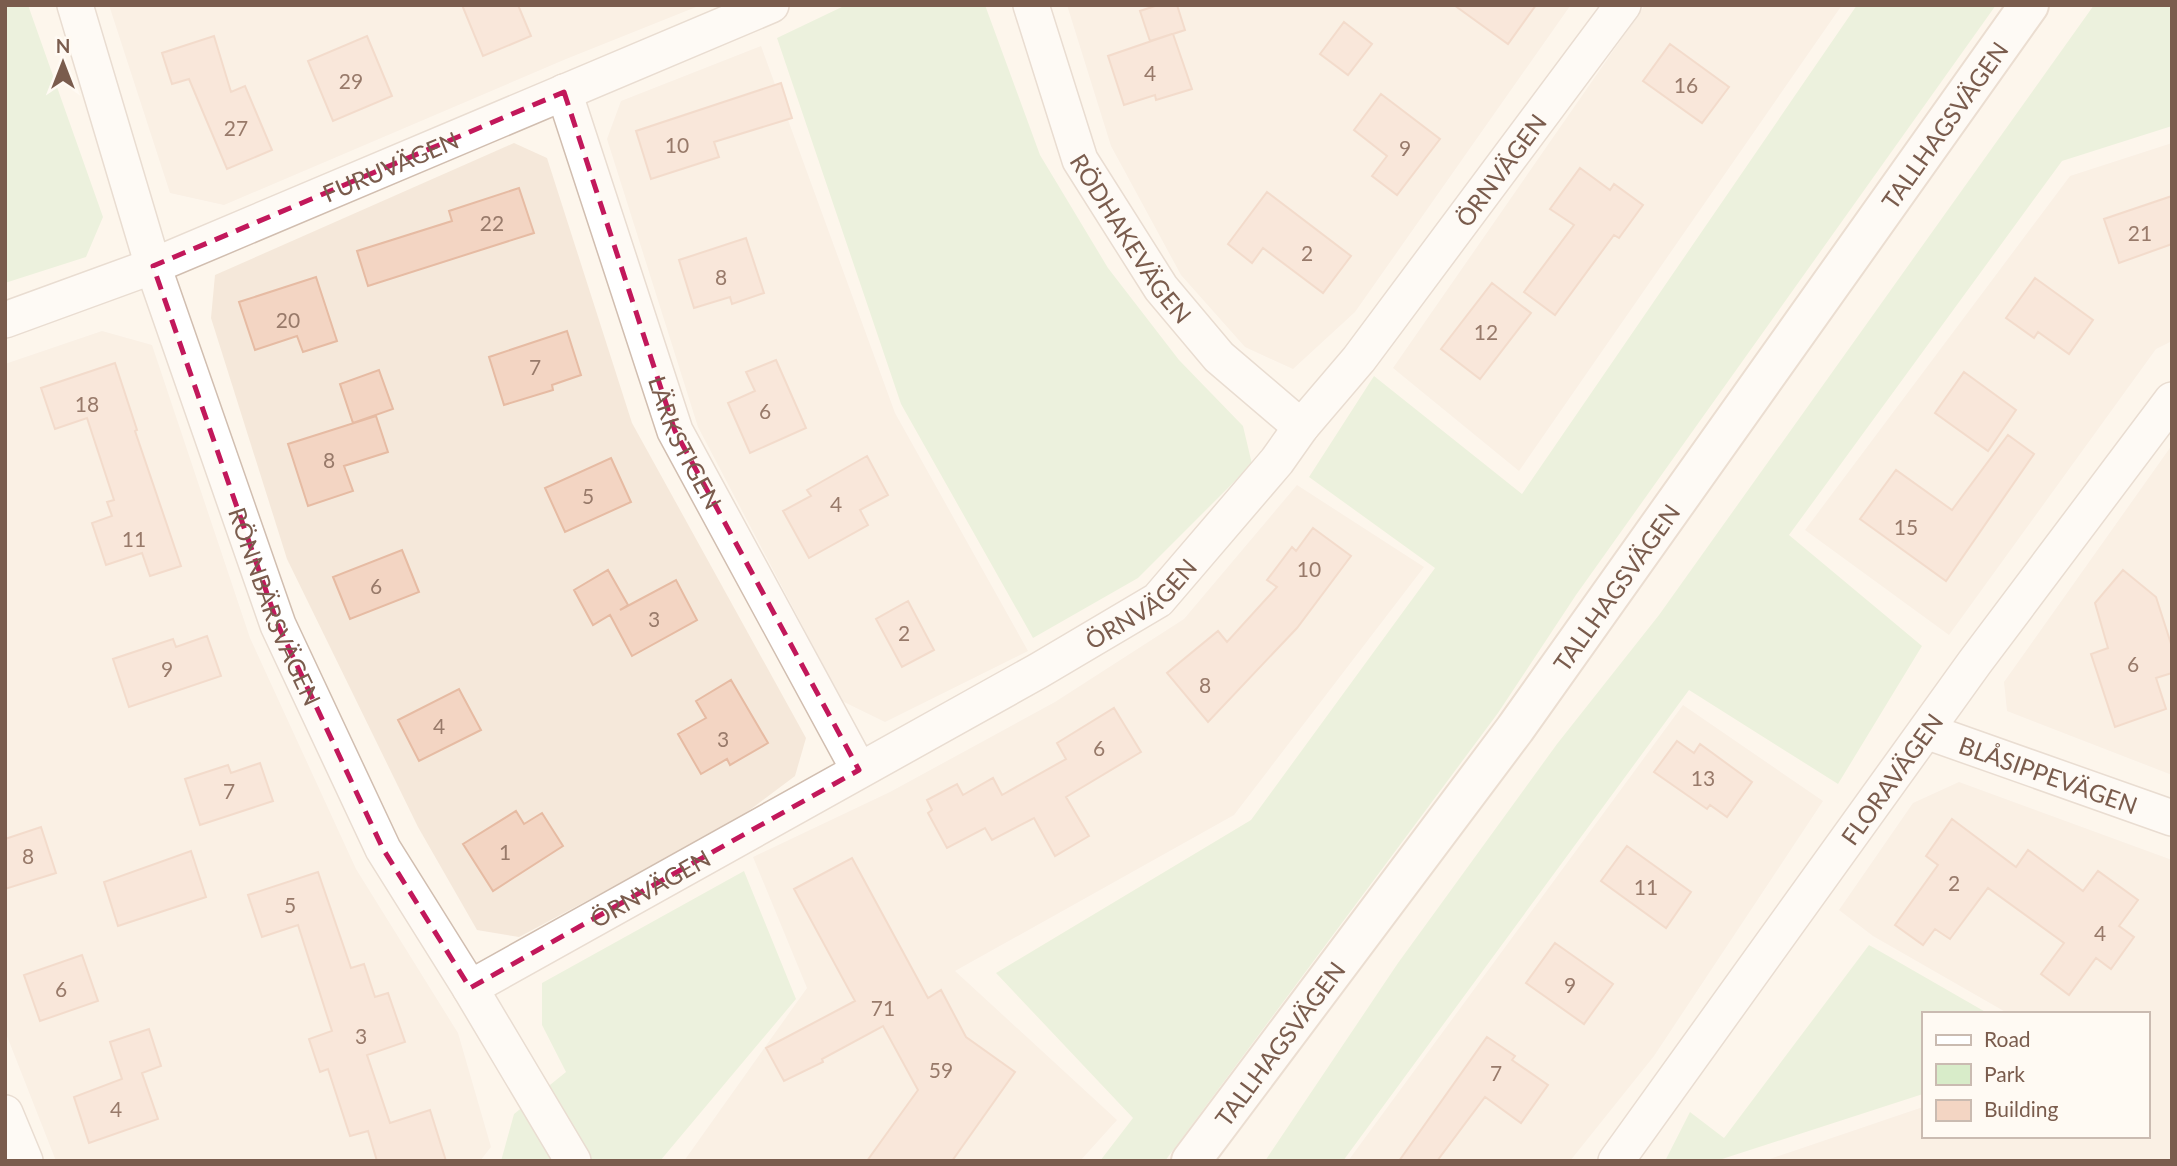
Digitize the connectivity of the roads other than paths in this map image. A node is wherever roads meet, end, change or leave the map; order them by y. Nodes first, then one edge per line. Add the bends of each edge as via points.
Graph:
1 (75, 5) edge
2 (771, 5) edge
3 (1031, 5) edge
4 (1623, 5) edge
5 (2029, 5) edge
6 (564, 92) junction
7 (153, 266) junction
8 (5, 320) edge
9 (2172, 400) edge
10 (1301, 426) junction
11 (1926, 731) junction
12 (859, 771) junction
13 (2172, 818) edge
14 (470, 988) junction
15 (5, 1113) edge
16 (25, 1161) edge
17 (573, 1161) edge
18 (1191, 1161) edge
19 (1616, 1161) edge

1 - 7 street, RÖNNBÄRSVÄGEN
2 - 6 street, FURUVÄGEN
3 - 10 street, RÖDHAKEVÄGEN via 1080,160 1161,288 1219,357
4 - 10 street, ÖRNVÄGEN via 1359,359
5 - 18 main road, TALLHAGSVÄGEN via 1515,729
6 - 7 street, FURUVÄGEN
6 - 12 street, LÄRKSTIGEN via 675,430
7 - 8 street, FURUVÄGEN
7 - 14 street, RÖNNBÄRSVÄGEN via 278,625 383,849
9 - 11 street, FLORAVÄGEN
10 - 12 street, ÖRNVÄGEN via 1277,461 1157,600
11 - 13 street, BLÅSIPPEVÄGEN
11 - 19 street, FLORAVÄGEN
12 - 14 street, ÖRNVÄGEN
14 - 17 street, RÖNNBÄRSVÄGEN
15 - 16 street

